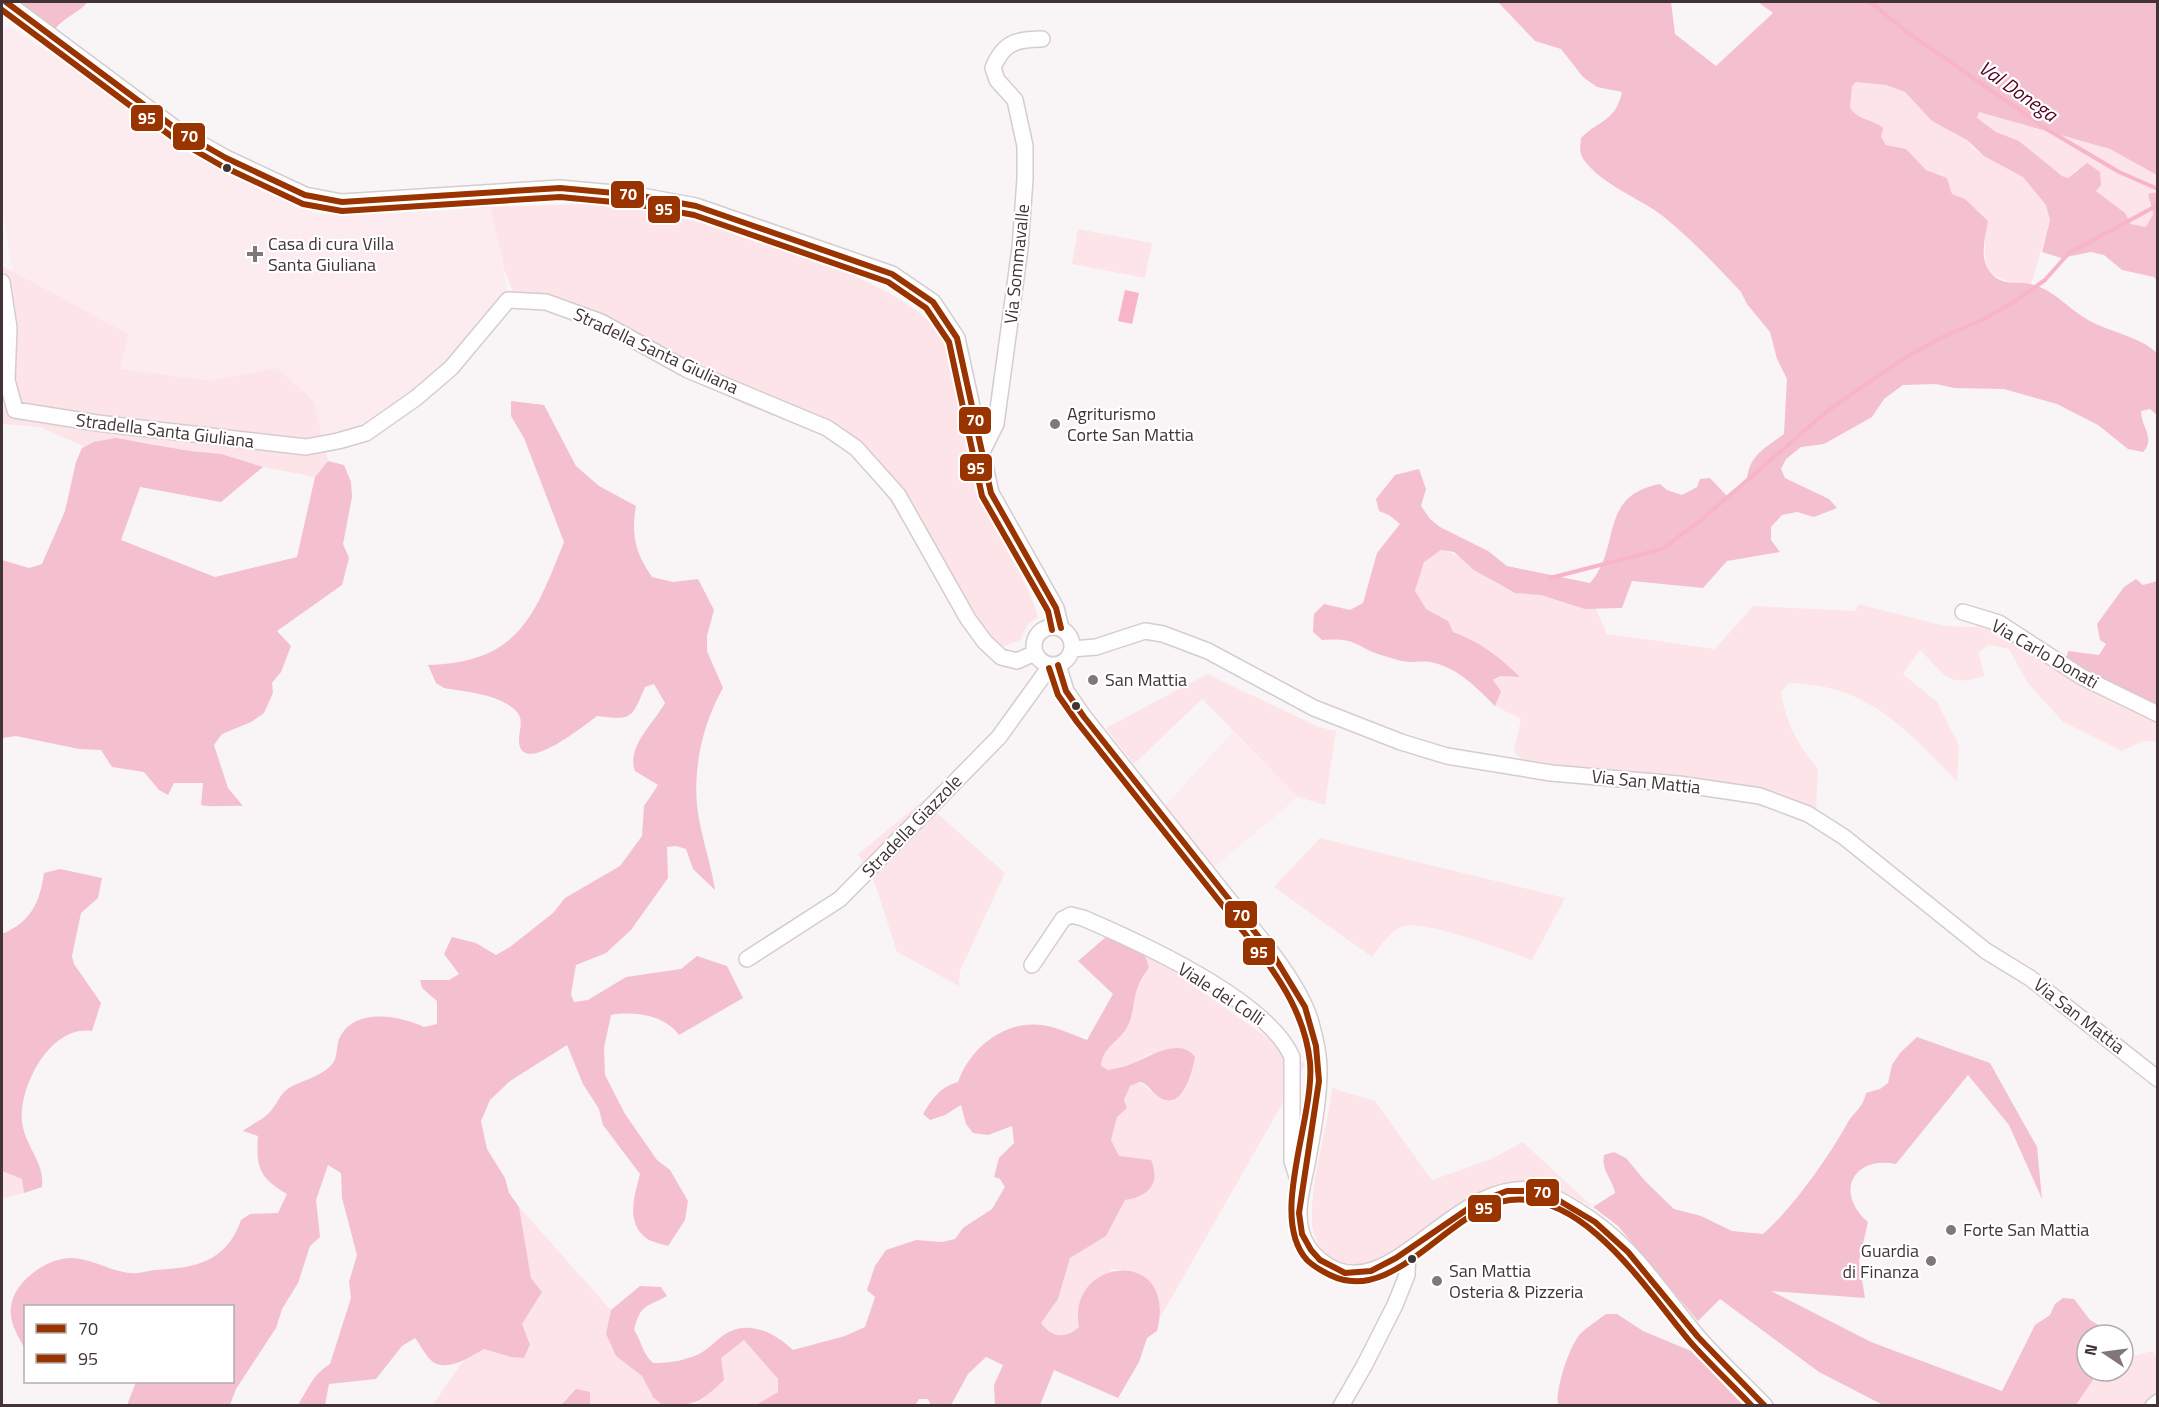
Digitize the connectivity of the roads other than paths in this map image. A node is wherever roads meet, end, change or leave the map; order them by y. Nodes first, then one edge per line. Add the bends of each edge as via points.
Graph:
1 (6, 2) edge
2 (1042, 39) dead end
3 (2, 282) edge
4 (982, 452) junction
5 (1964, 612) dead end
6 (1061, 628) junction
7 (1072, 650) junction
8 (1035, 653) junction
9 (1054, 665) junction
10 (2157, 714) edge
11 (747, 959) dead end
12 (1032, 964) dead end
13 (2157, 1079) edge
14 (1302, 1191) junction
15 (1408, 1252) junction
16 (2157, 1402) edge
17 (1341, 1406) edge
18 (1765, 1406) edge
19 (2153, 1406) edge

1 - 4 street via 179,131 305,195 342,202 560,188 636,195 696,206 892,274 933,302 957,338
2 - 4 street, Via Sommavalle via 1020,39 999,52 993,68 997,80 1015,100 1025,146 1025,179 1020,248 996,424
3 - 8 street, Stradella Santa Giuliana via 9,328 7,380 15,410 306,447 366,433 416,398 451,368 508,300 546,302 590,318 688,370 827,428 856,448 898,495 968,619 986,642 1001,657 1017,661
4 - 6 street via 991,493 1056,608
5 - 10 street, Via Carlo Donati via 1999,623 2082,677
6 - 7 street via 1071,637
6 - 8 street via 1041,630
7 - 9 street via 1065,662
7 - 13 street, Via San Mattia via 1096,647 1145,631 1163,634 1208,651 1314,708 1447,756 1551,773 1679,784 1760,796 1808,814 1844,837 1986,951 2030,978
8 - 9 street
9 - 11 street, Stradella Giazzole via 999,737 840,899
9 - 14 street, Viale dei Colli via 1084,717 1291,982 1311,1021 1320,1069
12 - 14 street, Viale dei Colli via 1063,919 1071,915 1083,918 1204,979 1267,1023 1286,1043 1292,1057 1292,1161
14 - 15 street, Viale dei Colli via 1301,1230 1312,1253 1322,1263 1347,1272 1373,1271
15 - 17 street via 1407,1275 1395,1305
15 - 18 street, Viale dei Colli via 1456,1214 1502,1191 1538,1191 1563,1201 1624,1245 1699,1338
16 - 19 street

